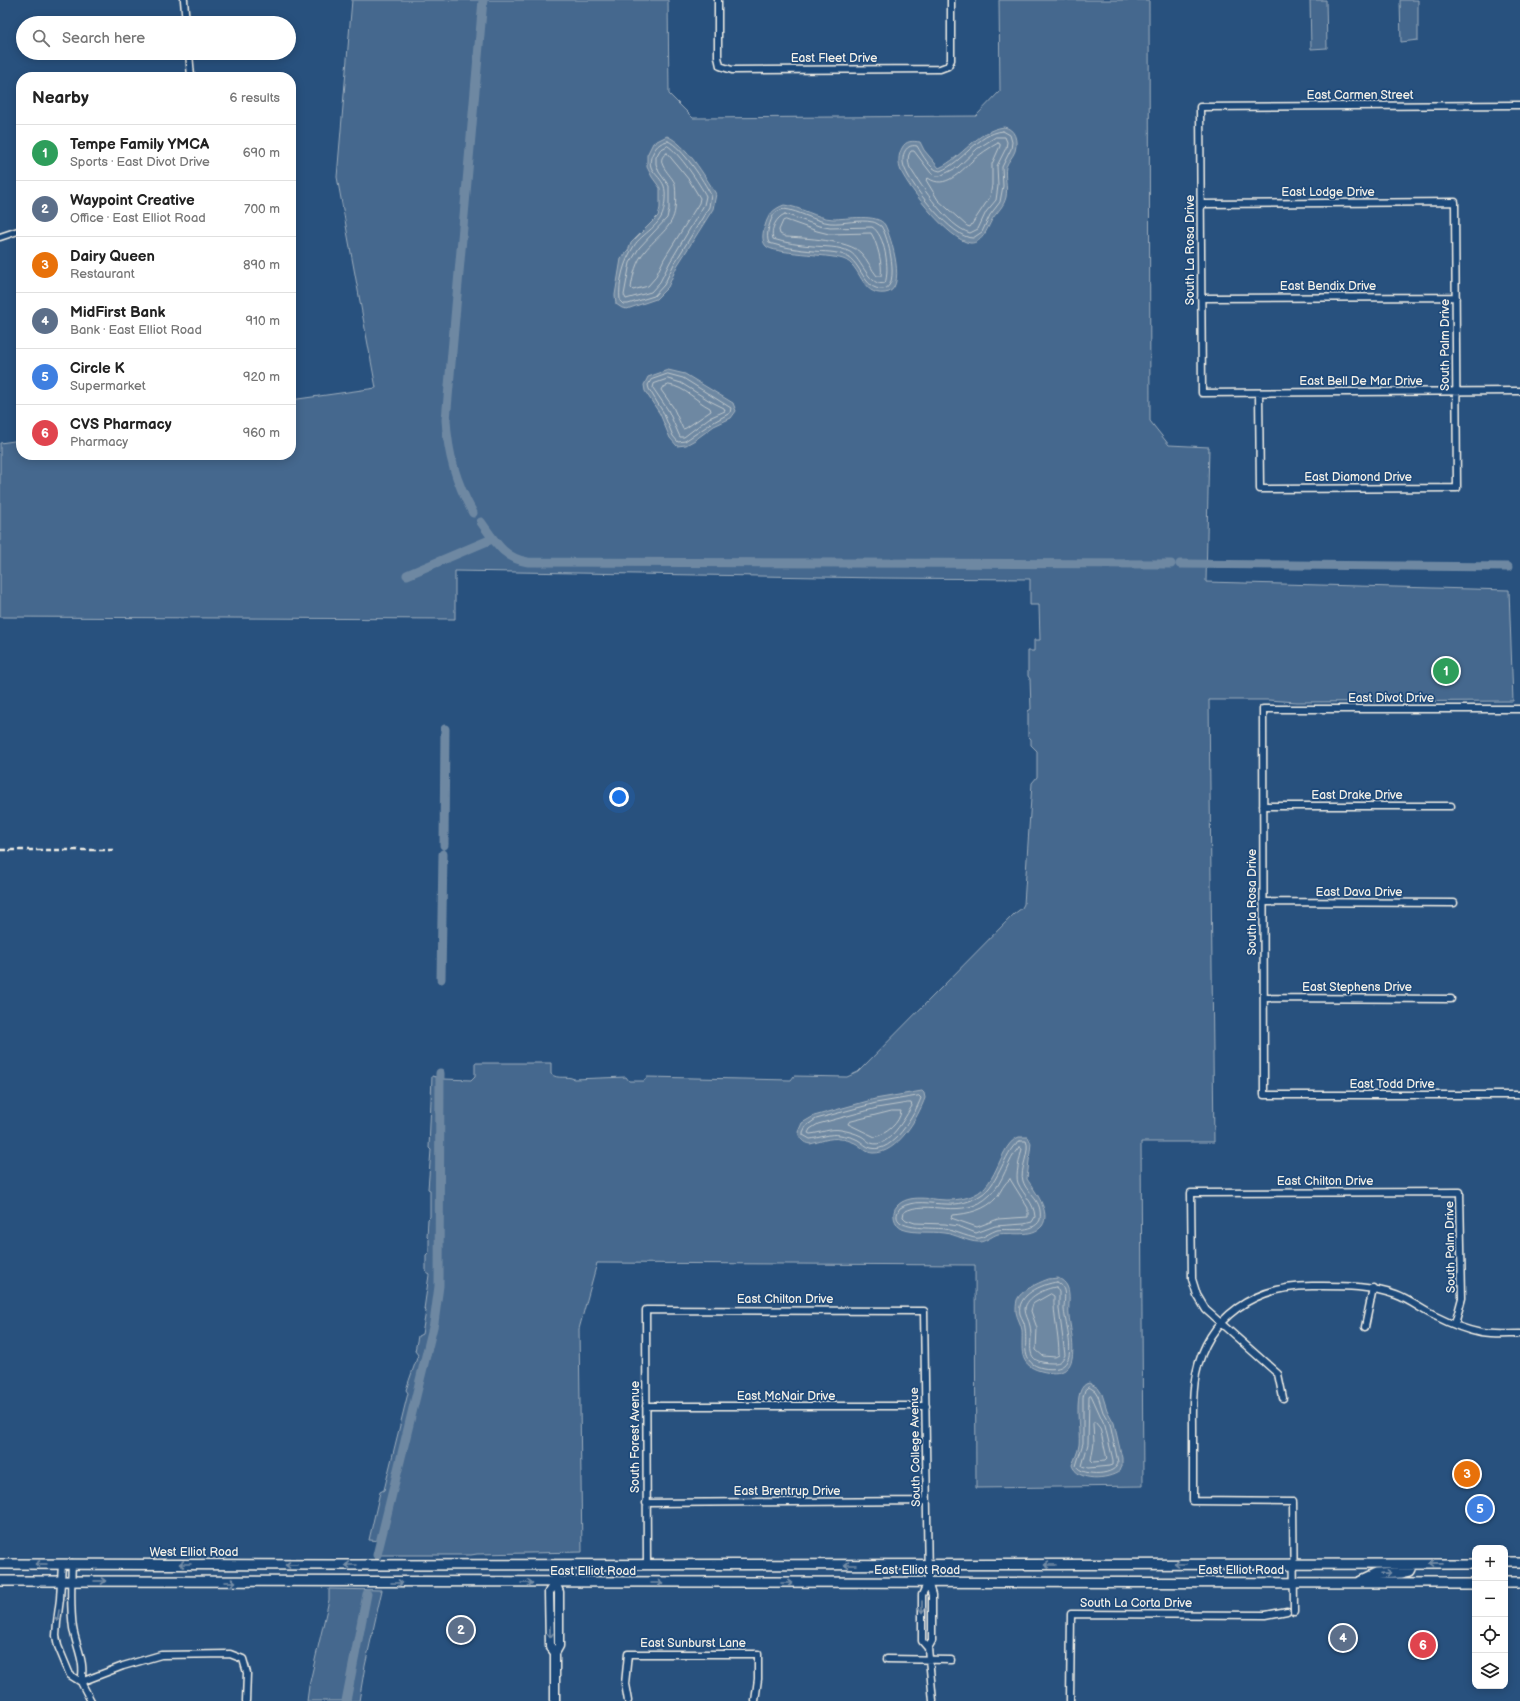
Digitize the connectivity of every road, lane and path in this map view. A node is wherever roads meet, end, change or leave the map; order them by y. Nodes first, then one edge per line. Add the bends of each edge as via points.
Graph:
1 (184, 0) edge
2 (718, 0) edge
3 (951, 0) edge
4 (185, 16) edge
5 (190, 60) edge
6 (191, 72) edge
7 (1520, 105) edge
8 (1200, 107) joint
9 (1455, 202) joint
10 (1200, 204) junction
11 (16, 232) edge
12 (0, 237) edge
13 (1456, 296) junction
14 (1201, 298) junction
15 (1456, 391) junction
16 (1520, 391) edge
17 (1202, 393) joint
18 (1259, 393) junction
19 (1457, 488) joint
20 (1263, 709) joint
21 (1520, 710) edge
22 (1263, 806) junction
23 (1451, 806) dead end
24 (1263, 902) junction
25 (1454, 903) dead end
26 (1264, 998) junction
27 (1451, 999) dead end
28 (1264, 1095) joint
29 (1520, 1095) edge
30 (1460, 1192) joint
31 (1373, 1288) junction
32 (646, 1310) joint
33 (924, 1311) joint
34 (1221, 1324) junction
35 (1455, 1324) junction
36 (1365, 1327) dead end
37 (1520, 1334) edge
38 (1283, 1398) dead end
39 (646, 1406) junction
40 (926, 1406) junction
41 (927, 1501) junction
42 (646, 1503) junction
43 (72, 1563) junction
44 (1508, 1563) edge
45 (1520, 1563) edge
46 (0, 1564) edge
47 (62, 1564) junction
48 (1293, 1564) junction
49 (1412, 1564) junction
50 (1472, 1564) edge
51 (555, 1565) junction
52 (647, 1565) junction
53 (928, 1565) junction
54 (1021, 1565) junction
55 (388, 1566) joint
56 (0, 1581) edge
57 (61, 1581) junction
58 (71, 1581) junction
59 (928, 1582) junction
60 (1021, 1582) junction
61 (1294, 1582) junction
62 (1357, 1582) junction
63 (555, 1583) junction
64 (1472, 1583) edge
65 (1508, 1583) edge
66 (1520, 1583) edge
67 (1287, 1611) dead end
68 (1294, 1611) dead end
69 (922, 1624) junction
70 (932, 1624) junction
71 (928, 1648) junction
72 (887, 1659) dead end
73 (928, 1660) junction
74 (952, 1660) dead end
75 (81, 1682) junction
76 (91, 1701) edge
77 (246, 1701) edge
78 (555, 1701) edge
79 (628, 1701) edge
80 (755, 1701) edge
81 (933, 1701) edge
82 (1070, 1701) edge

1 - 4 street
2 - 3 street, East Fleet Drive via 718,57 720,66 732,70 940,69 948,66 951,60
5 - 6 street
7 - 8 street, East Carmen Street
8 - 10 street, South La Rosa Drive
9 - 10 street, East Lodge Drive
9 - 13 street, South Palm Drive
10 - 14 street, South La Rosa Drive
11 - 12 street
13 - 14 street, East Bendix Drive
13 - 15 street, South Palm Drive
14 - 17 street, South La Rosa Drive
15 - 16 street, East Bell De Mar Drive
15 - 18 street, East Bell De Mar Drive
15 - 19 street, South Palm Drive
17 - 18 street, East Bell De Mar Drive
18 - 19 street, East Diamond Drive via 1260,489
20 - 21 street, East Divot Drive
20 - 22 street, South la Rosa Drive
22 - 23 street, East Drake Drive
22 - 24 street, South la Rosa Drive
24 - 25 street, East Dava Drive
24 - 26 street, South la Rosa Drive
26 - 27 street, East Stephens Drive
26 - 28 street, South la Rosa Drive
28 - 29 street, East Todd Drive
30 - 34 street, East Chilton Drive via 1191,1193 1192,1279 1197,1295 1206,1310
30 - 35 street, South Palm Drive via 1462,1298
31 - 34 street via 1293,1286 1271,1290 1245,1302
31 - 35 street via 1397,1295
31 - 36 street
32 - 33 street, East Chilton Drive
32 - 39 street, South Forest Avenue
33 - 40 street, South College Avenue
34 - 38 street via 1278,1374
34 - 48 street via 1205,1347 1196,1374 1193,1394 1193,1501 1293,1502
35 - 37 street via 1481,1333
39 - 40 street, East McNair Drive
39 - 42 street, South Forest Avenue
40 - 41 street, South College Avenue
41 - 42 street, East Brentrup Drive
41 - 53 street, South College Avenue
42 - 52 street, South Forest Avenue
43 - 47 main road, West Elliot Road
55 -> 43 main road, West Elliot Road
43 - 58 street
44 - 45 main road
47 -> 46 main road, West Elliot Road
47 - 57 street
48 - 49 main road, East Elliot Road
48 -> 54 main road, East Elliot Road
48 - 61 street
50 -> 49 main road, East Elliot Road
62 -> 49 main road via 1375,1574 1406,1573 1412,1569
51 - 52 main road, East Elliot Road
51 - 55 main road, East Elliot Road
51 - 63 street
53 -> 52 main road, East Elliot Road
53 - 54 main road, East Elliot Road
53 - 59 street, South College Avenue
54 - 60 main road
56 - 57 main road
57 - 58 main road
57 -> 75 street via 57,1622 58,1646 70,1675
58 -> 63 main road, East Elliot Road
58 - 75 street via 73,1630 84,1671
59 - 60 main road, East Elliot Road
63 -> 59 main road, East Elliot Road
59 -> 69 street, South College Avenue via 922,1595
59 - 70 street, South College Avenue via 932,1595
60 - 61 main road, East Elliot Road
61 - 62 main road, East Elliot Road
61 - 68 street
62 - 64 main road, East Elliot Road
63 - 78 street via 549,1595 550,1646 555,1653
65 - 66 main road
67 - 82 street, South La Corta Drive via 1266,1615 1070,1614
69 - 70 street
69 - 71 street, South College Avenue via 922,1641
70 - 71 street, South College Avenue via 932,1641
71 - 73 street, South College Avenue
72 - 73 street
73 - 74 street
73 - 81 street, South College Avenue
75 - 76 street
75 - 77 street via 161,1655 230,1654 243,1659 247,1673
79 - 80 street, East Sunburst Lane via 625,1684 628,1654 758,1654

